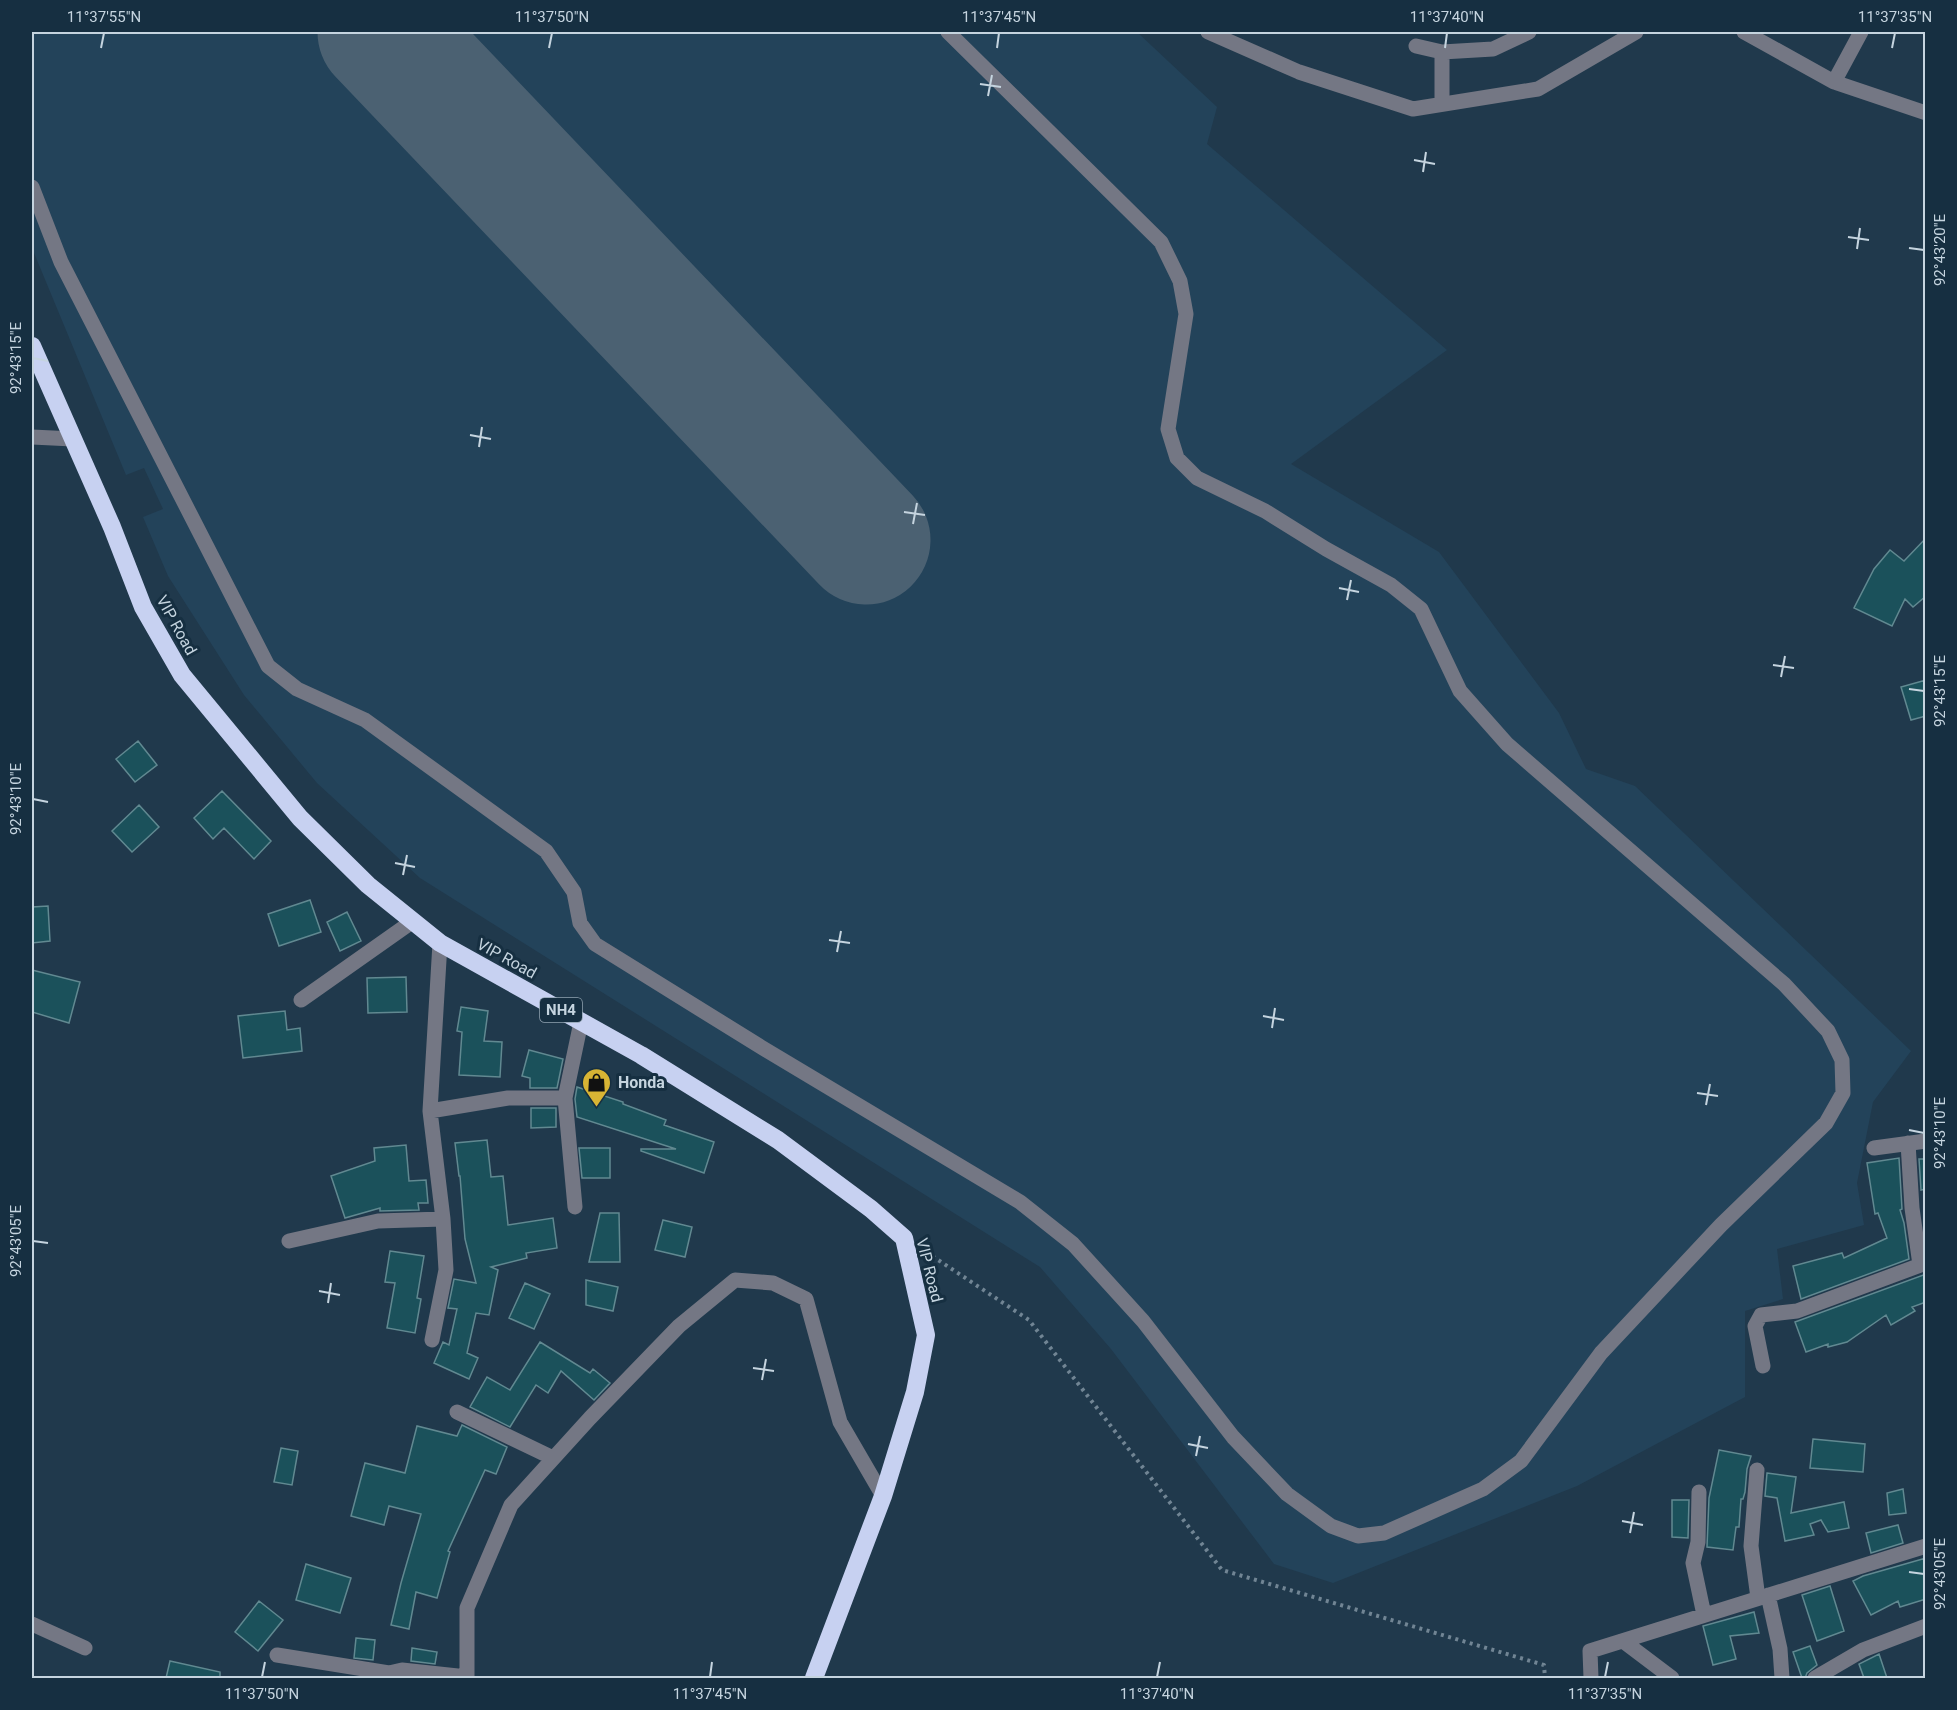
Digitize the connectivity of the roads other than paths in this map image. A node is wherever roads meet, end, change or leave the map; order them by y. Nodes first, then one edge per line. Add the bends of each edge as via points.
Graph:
1 (948, 32) edge
2 (1208, 32) edge
3 (1529, 32) edge
4 (1636, 32) edge
5 (1744, 32) edge
6 (1861, 32) edge
7 (1416, 46) dead end
8 (1442, 52) junction
9 (1834, 82) junction
10 (1926, 101) edge
11 (1442, 104) junction
12 (1910, 108) junction
13 (1926, 113) edge
14 (32, 187) edge
15 (32, 346) edge
16 (32, 437) edge
17 (73, 439) junction
18 (413, 921) junction
19 (440, 943) junction
20 (301, 1000) dead end
21 (581, 1022) junction
22 (565, 1098) junction
23 (430, 1111) junction
24 (1926, 1141) edge
25 (1908, 1143) junction
26 (1874, 1148) dead end
27 (574, 1207) dead end
28 (443, 1219) junction
29 (289, 1241) dead end
30 (1923, 1264) edge
31 (432, 1341) dead end
32 (1763, 1366) dead end
33 (457, 1412) dead end
34 (553, 1458) junction
35 (1757, 1470) dead end
36 (1699, 1492) dead end
37 (883, 1496) junction
38 (1926, 1546) edge
39 (1763, 1597) junction
40 (1704, 1615) junction
41 (32, 1624) edge
42 (1926, 1626) edge
43 (1623, 1641) junction
44 (85, 1648) dead end
45 (277, 1655) dead end
46 (467, 1678) edge
47 (814, 1678) edge
48 (1591, 1678) edge
49 (1672, 1678) edge
50 (1782, 1678) edge
51 (1815, 1678) edge

1 - 14 street via 1161,242 1180,281 1186,314 1168,429 1177,458 1197,478 1265,511 1391,585 1421,609 1460,691 1507,744 1784,984 1828,1031 1842,1060 1843,1093 1826,1123 1721,1225 1601,1353 1521,1461 1483,1489 1384,1533 1358,1536 1331,1526 1287,1494 1233,1437 1143,1321 1073,1244 1020,1202 595,944 580,923 574,892 546,851 365,720 297,688 268,666 61,262
2 - 11 street via 1299,72 1413,108
3 - 8 street via 1493,49
4 - 11 street via 1538,89
5 - 9 street
6 - 9 street
7 - 8 street
8 - 11 street
9 - 12 street
10 - 12 street
12 - 13 street
15 - 17 highway, VIP Road / NH4
16 - 17 street
17 - 18 highway, VIP Road / NH4 via 143,607 182,675 300,818 368,885
18 - 19 highway, VIP Road / NH4
18 - 20 street
19 - 21 highway, VIP Road / NH4
19 - 23 street
21 - 22 street
21 - 37 highway, VIP Road / NH4 via 778,1140 904,1238 926,1335 915,1392
22 - 23 street via 508,1098
22 - 27 street
23 - 28 street
24 - 25 street
25 - 26 street
25 - 30 street via 1912,1208
28 - 29 street via 378,1221
28 - 31 street via 446,1270
30 - 32 street via 1797,1311 1761,1315 1755,1326
33 - 34 street
34 - 37 street via 679,1326 735,1280 773,1283 806,1299 840,1422
34 - 46 street via 511,1505 467,1608
35 - 39 street via 1751,1546
36 - 40 street via 1694,1563
37 - 47 highway, VIP Road
38 - 39 street
39 - 40 street
39 - 50 street via 1780,1649
40 - 43 street
41 - 44 street
42 - 51 street via 1863,1650
43 - 48 street via 1590,1651
43 - 49 street
45 - 46 street via 389,1673 402,1670

